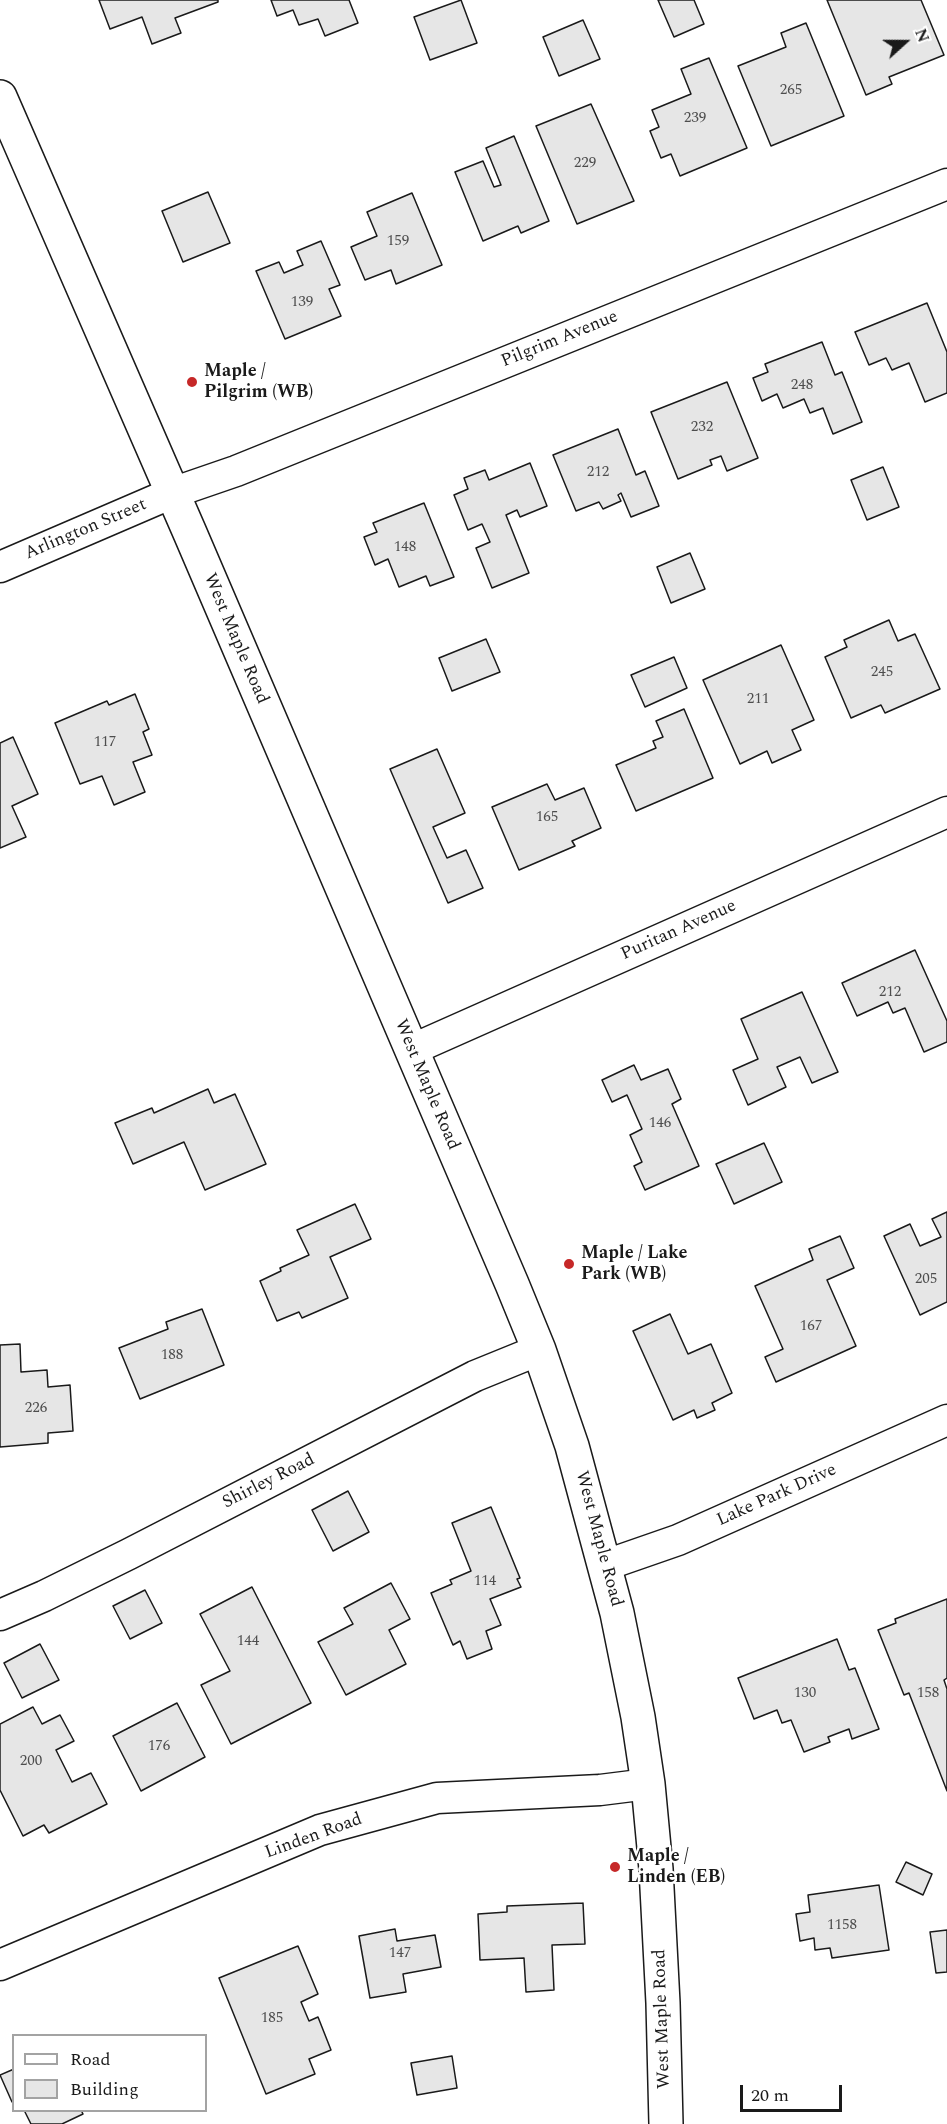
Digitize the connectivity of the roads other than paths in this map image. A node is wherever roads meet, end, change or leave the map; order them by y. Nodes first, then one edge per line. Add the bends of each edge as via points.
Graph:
1 (0, 97) edge
2 (947, 184) edge
3 (172, 493) junction
4 (0, 567) edge
5 (947, 812) edge
6 (411, 1050) junction
7 (538, 1350) junction
8 (947, 1420) edge
9 (606, 1566) junction
10 (0, 1615) edge
11 (648, 1784) junction
12 (0, 1965) edge
13 (666, 2124) edge

1 - 3 main road, West Maple Road
2 - 3 street, Pilgrim Avenue
3 - 4 street, Arlington Street
3 - 6 main road, West Maple Road
5 - 6 street, Puritan Avenue
6 - 7 main road, West Maple Road
7 - 9 main road, West Maple Road via 572,1446
7 - 10 street, Shirley Road via 476,1376 129,1554
8 - 9 street, Lake Park Drive via 678,1540
9 - 11 main road, West Maple Road
11 - 12 street, Linden Road via 437,1798 330,1827
11 - 13 main road, West Maple Road via 662,1981

